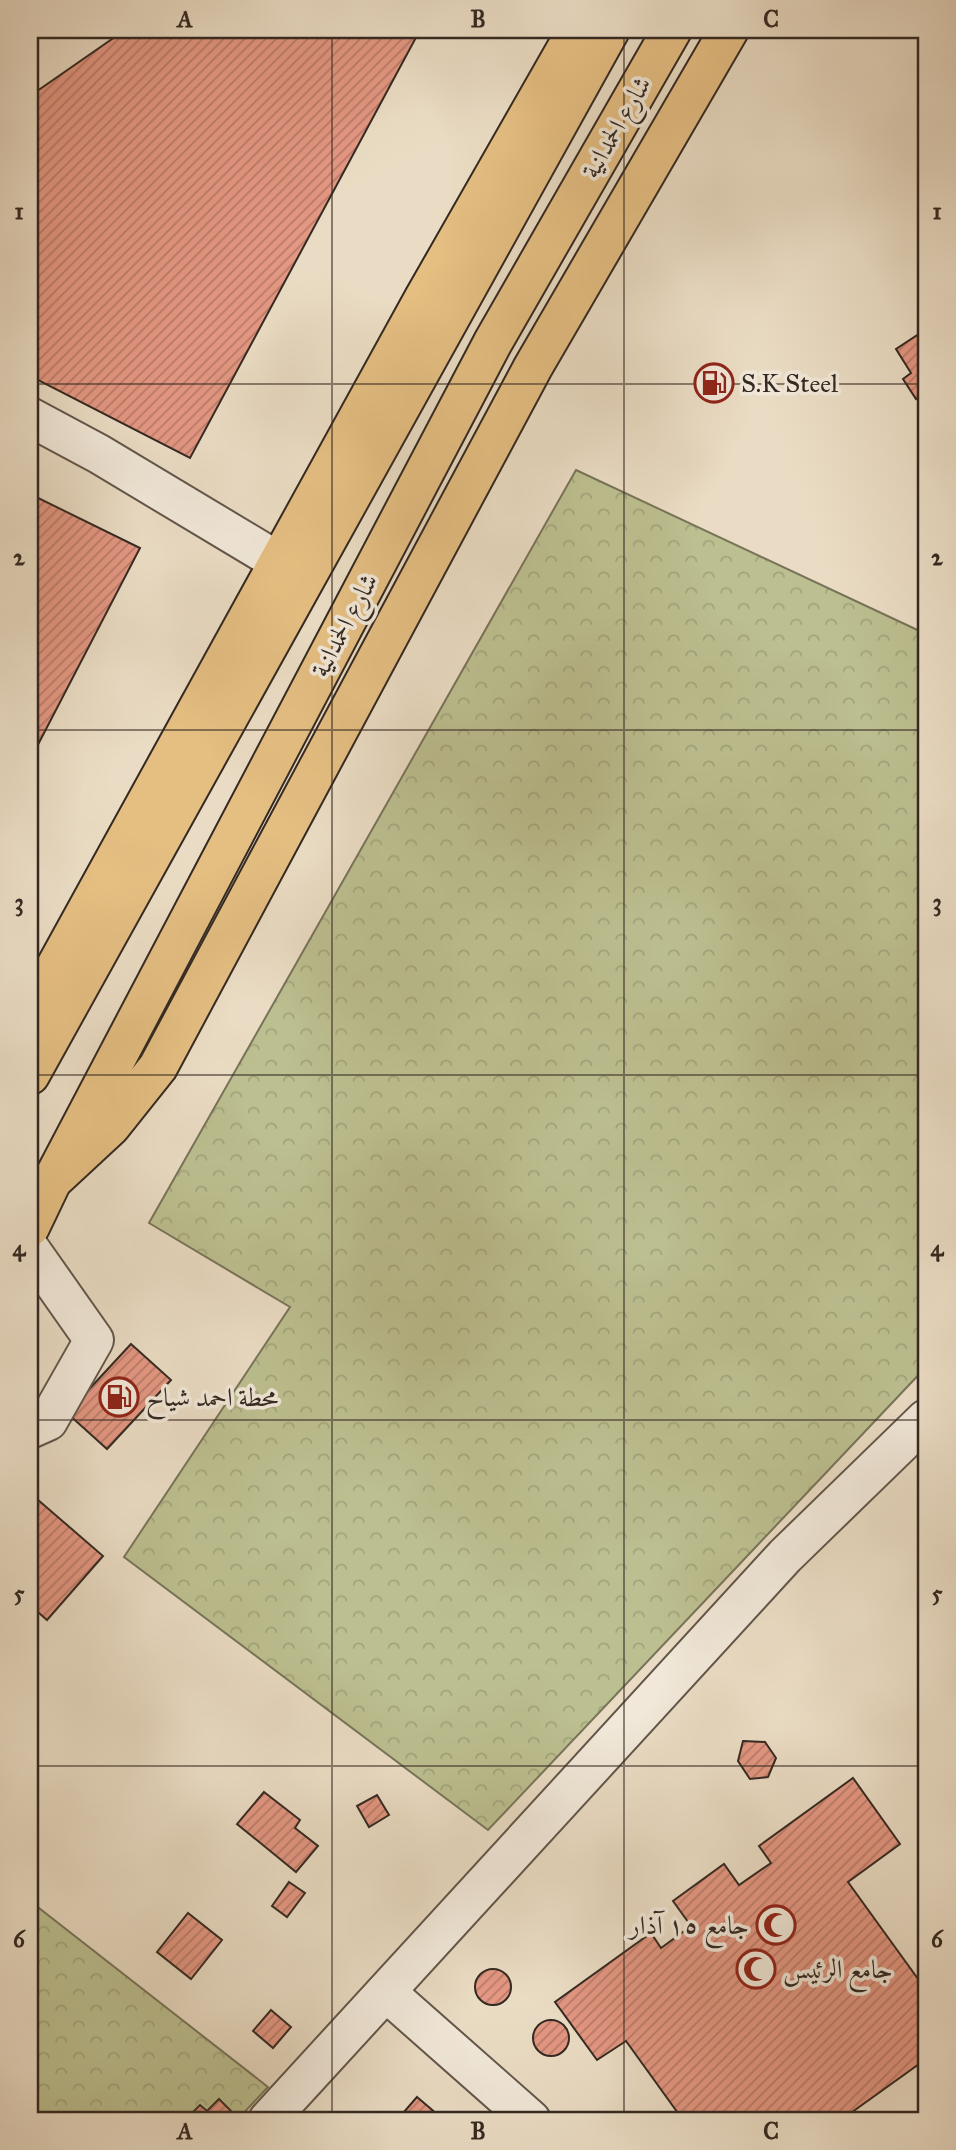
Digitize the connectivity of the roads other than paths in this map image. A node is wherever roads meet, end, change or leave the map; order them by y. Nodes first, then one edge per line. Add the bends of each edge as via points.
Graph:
1 (577, 30) edge
2 (610, 30) edge
3 (672, 30) edge
4 (729, 30) edge
5 (30, 417) edge
6 (279, 562) junction
7 (30, 1018) edge
8 (30, 1075) edge
9 (52, 1181) junction
10 (30, 1227) edge
11 (30, 1249) edge
12 (926, 1419) edge
13 (30, 1429) edge
14 (386, 1992) junction
15 (268, 2120) edge
16 (531, 2120) edge

1 - 6 main road
2 - 8 main road, شارع الحمدانية
3 - 9 main road, شارع الحمدانية via 493,342
4 - 9 main road via 533,367 158,1067 111,1126
5 - 6 street
6 - 7 main road
9 - 10 main road, شارع الحمدانية
11 - 13 street via 94,1340 48,1421
12 - 14 street via 785,1556
14 - 15 street
14 - 16 street

